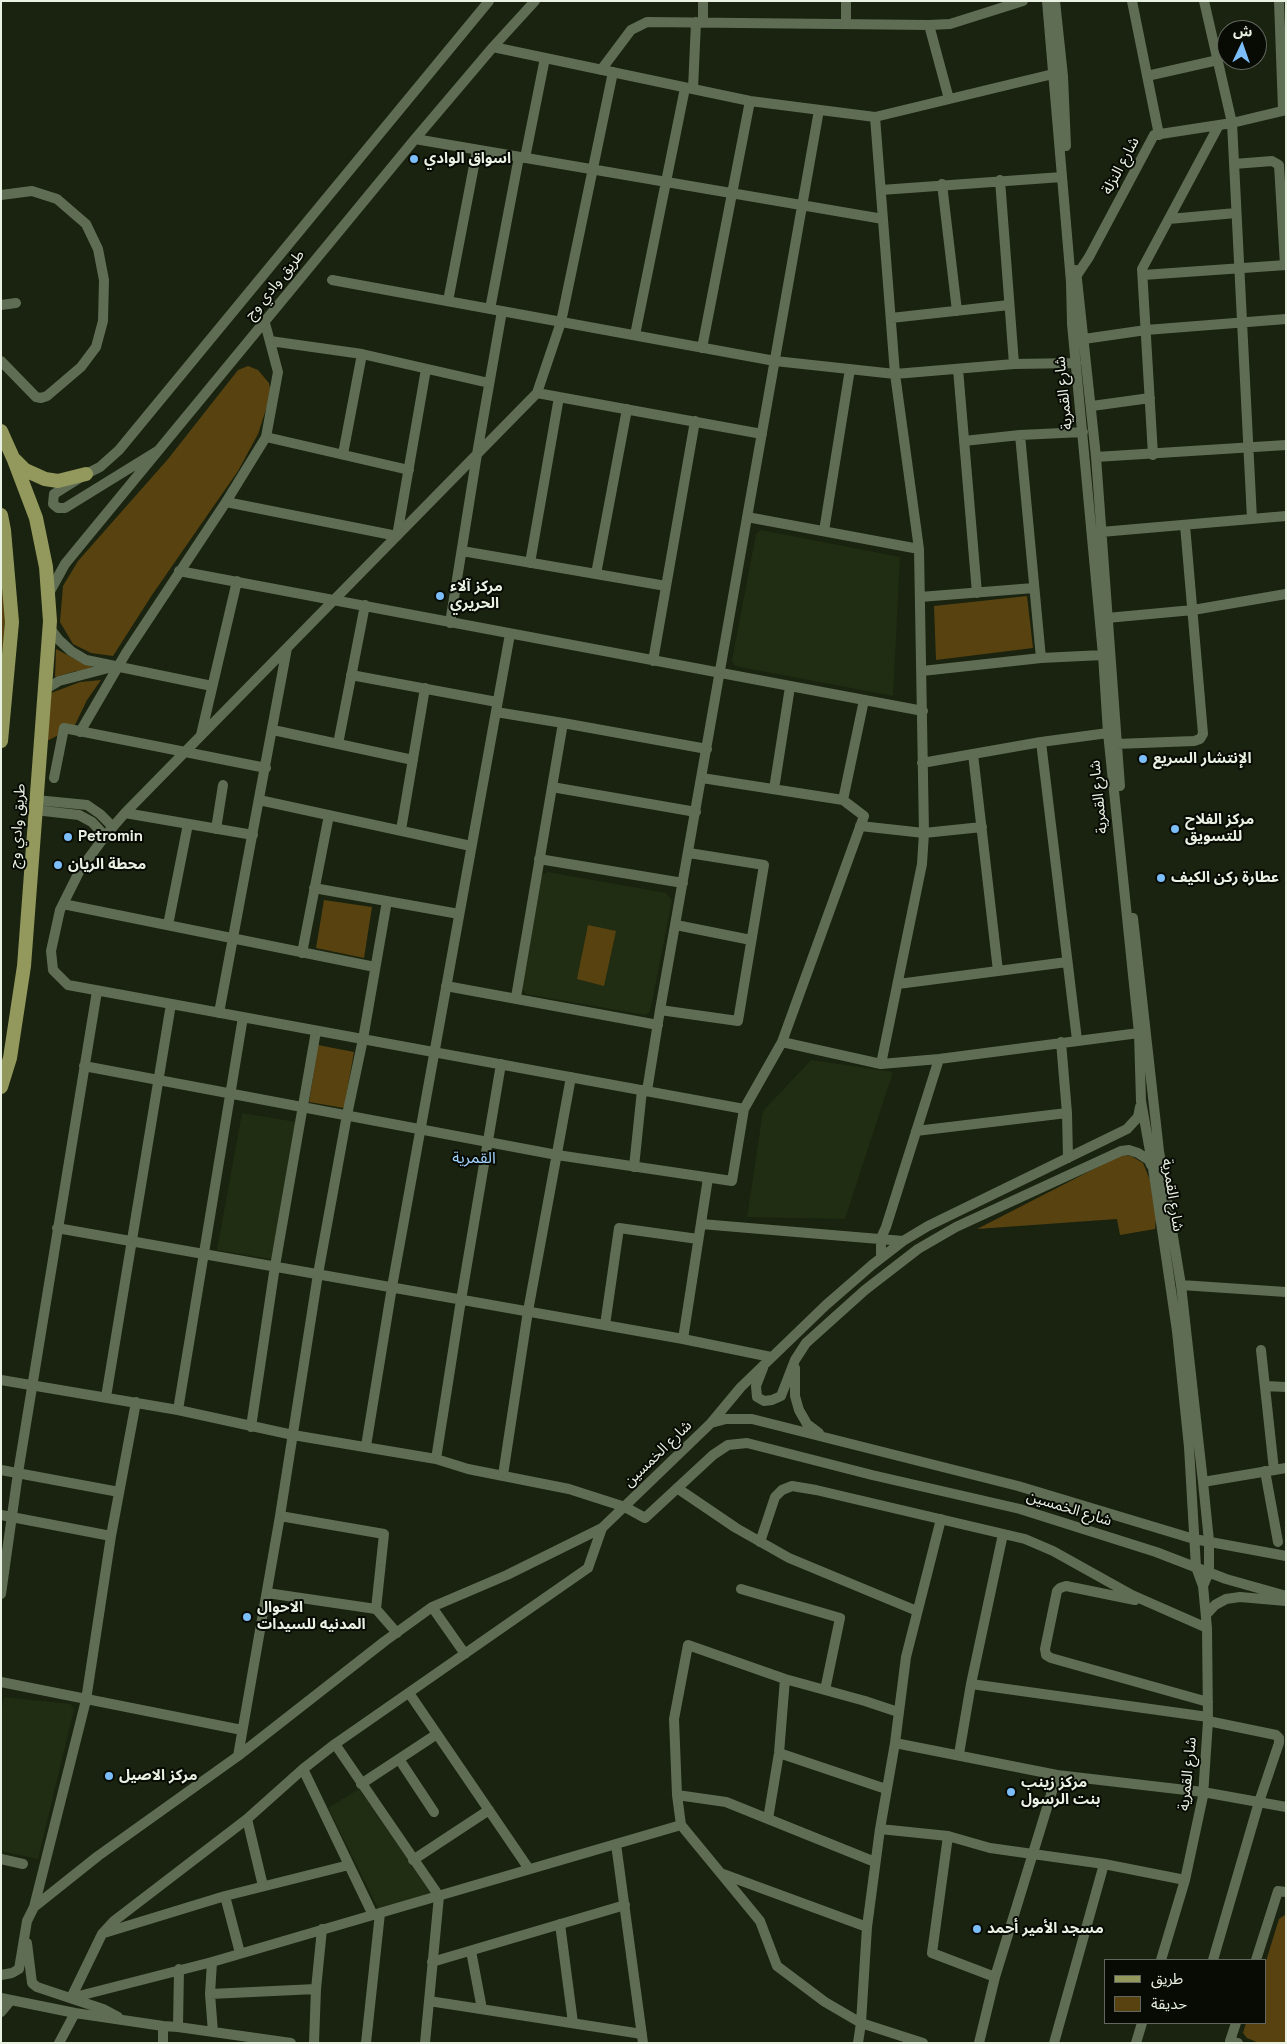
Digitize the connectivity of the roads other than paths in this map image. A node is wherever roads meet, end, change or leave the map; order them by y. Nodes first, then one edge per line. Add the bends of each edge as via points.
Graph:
1 (489, 1) edge
2 (535, 1) edge
3 (703, 1) edge
4 (846, 1) edge
5 (1023, 1) edge
6 (1046, 1) edge
7 (1055, 1) edge
8 (1132, 1) edge
9 (1204, 1) edge
10 (1279, 1) edge
11 (699, 22) junction
12 (846, 24) junction
13 (929, 25) junction
14 (493, 47) junction
15 (1217, 56) edge
16 (545, 58) junction
17 (1217, 60) edge
18 (1284, 60) edge
19 (600, 70) junction
20 (1220, 70) edge
21 (613, 72) junction
22 (1053, 74) junction
23 (1147, 76) junction
24 (689, 89) junction
25 (949, 99) junction
26 (750, 102) junction
27 (819, 110) junction
28 (1284, 110) edge
29 (876, 117) junction
30 (1232, 123) junction
31 (1219, 125) junction
32 (1159, 134) junction
33 (415, 139) junction
34 (477, 150) junction
35 (522, 158) junction
36 (1234, 164) junction
37 (593, 170) junction
38 (1062, 177) junction
39 (1000, 180) junction
40 (666, 182) junction
41 (942, 184) junction
42 (881, 190) junction
43 (732, 194) junction
44 (1, 195) edge
45 (802, 206) junction
46 (1236, 213) junction
47 (883, 219) junction
48 (1169, 219) junction
49 (1285, 265) edge
50 (1239, 268) junction
51 (1077, 275) junction
52 (1143, 275) junction
53 (332, 280) dead end
54 (448, 301) junction
55 (16, 303) dead end
56 (1, 305) edge
57 (1009, 305) junction
58 (490, 309) junction
59 (502, 311) junction
60 (957, 311) junction
61 (891, 318) junction
62 (1286, 318) edge
63 (561, 322) junction
64 (1242, 322) junction
65 (265, 323) junction
66 (1146, 330) junction
67 (634, 335) junction
68 (1084, 339) junction
69 (270, 341) junction
70 (702, 348) junction
71 (362, 354) junction
72 (1, 361) edge
73 (775, 361) junction
74 (1076, 363) junction
75 (1014, 364) junction
76 (426, 369) junction
77 (850, 369) junction
78 (958, 369) junction
79 (895, 374) junction
80 (489, 383) junction
81 (537, 392) junction
82 (559, 397) junction
83 (1150, 398) junction
84 (1092, 406) junction
85 (627, 409) junction
86 (695, 421) junction
87 (1, 431) edge
88 (1083, 432) junction
89 (762, 434) junction
90 (1020, 435) junction
91 (266, 437) junction
92 (964, 440) junction
93 (1286, 444) edge
94 (1248, 448) junction
95 (159, 450) junction
96 (342, 454) junction
97 (477, 454) junction
98 (1154, 455) junction
99 (1096, 457) junction
100 (14, 460) junction
101 (408, 470) junction
102 (86, 474) junction
103 (226, 502) junction
104 (1, 515) edge
105 (1286, 516) edge
106 (747, 517) junction
107 (1252, 519) junction
108 (1185, 524) junction
109 (824, 531) junction
110 (1101, 532) junction
111 (397, 536) junction
112 (920, 549) junction
113 (462, 551) junction
114 (530, 563) junction
115 (179, 571) junction
116 (596, 574) junction
117 (237, 581) junction
118 (666, 586) junction
119 (1034, 588) junction
120 (977, 593) junction
121 (1286, 594) edge
122 (48, 595) junction
123 (920, 597) junction
124 (335, 599) junction
125 (365, 605) junction
126 (1193, 610) junction
127 (1107, 618) junction
128 (450, 622) junction
129 (49, 628) junction
130 (510, 634) junction
131 (287, 648) junction
132 (1102, 655) junction
133 (1041, 658) junction
134 (653, 661) junction
135 (118, 666) junction
136 (922, 671) junction
137 (720, 673) junction
138 (352, 675) junction
139 (212, 686) junction
140 (790, 687) junction
141 (425, 688) junction
142 (44, 690) junction
143 (864, 700) junction
144 (496, 707) junction
145 (923, 711) junction
146 (564, 723) junction
147 (273, 730) junction
148 (80, 732) junction
149 (1108, 734) junction
150 (201, 736) junction
151 (1, 741) edge
152 (1041, 742) junction
153 (338, 744) junction
154 (1116, 744) junction
155 (707, 749) junction
156 (184, 752) junction
157 (972, 754) junction
158 (413, 760) junction
159 (922, 764) junction
160 (266, 768) junction
161 (54, 778) dead end
162 (702, 778) junction
163 (223, 785) dead end
164 (552, 786) junction
165 (774, 789) junction
166 (260, 800) junction
167 (843, 800) junction
168 (36, 805) junction
169 (696, 812) junction
170 (124, 813) junction
171 (329, 815) junction
172 (188, 824) junction
173 (860, 826) junction
174 (982, 827) junction
175 (113, 828) junction
176 (216, 829) junction
177 (400, 830) junction
178 (924, 833) junction
179 (253, 835) junction
180 (105, 836) junction
181 (471, 846) junction
182 (688, 852) junction
183 (540, 859) junction
184 (683, 883) junction
185 (314, 888) junction
186 (387, 901) junction
187 (63, 904) junction
188 (459, 914) junction
189 (676, 925) junction
190 (168, 926) junction
191 (233, 939) junction
192 (751, 940) junction
193 (302, 952) junction
194 (1067, 962) junction
195 (375, 967) junction
196 (998, 971) junction
197 (898, 984) junction
198 (446, 986) junction
199 (97, 991) junction
200 (516, 997) junction
201 (171, 1004) junction
202 (660, 1010) junction
203 (219, 1013) junction
204 (243, 1017) junction
205 (658, 1025) junction
206 (316, 1030) junction
207 (1138, 1033) junction
208 (363, 1039) junction
209 (1077, 1040) junction
210 (782, 1042) junction
211 (1061, 1042) junction
212 (434, 1052) junction
213 (939, 1059) junction
214 (501, 1064) junction
215 (881, 1064) junction
216 (84, 1066) junction
217 (572, 1077) junction
218 (159, 1080) junction
219 (1, 1087) edge
220 (645, 1090) junction
221 (230, 1094) junction
222 (1141, 1101) junction
223 (302, 1107) junction
224 (744, 1109) junction
225 (1067, 1113) junction
226 (347, 1115) junction
227 (421, 1130) junction
228 (916, 1131) junction
229 (488, 1142) junction
230 (557, 1155) junction
231 (1068, 1158) junction
232 (634, 1167) junction
233 (1153, 1168) junction
234 (708, 1178) junction
235 (701, 1224) junction
236 (57, 1228) junction
237 (881, 1238) junction
238 (698, 1239) junction
239 (132, 1241) junction
240 (903, 1241) junction
241 (204, 1254) junction
242 (881, 1258) junction
243 (275, 1266) junction
244 (318, 1274) junction
245 (1181, 1285) junction
246 (392, 1287) junction
247 (1286, 1292) edge
248 (460, 1300) junction
249 (528, 1311) junction
250 (605, 1325) junction
251 (682, 1339) junction
252 (1261, 1350) dead end
253 (771, 1357) junction
254 (795, 1360) junction
255 (1, 1380) edge
256 (32, 1384) junction
257 (1265, 1386) junction
258 (1286, 1387) edge
259 (106, 1397) junction
260 (136, 1402) junction
261 (178, 1410) junction
262 (710, 1424) junction
263 (251, 1427) junction
264 (293, 1435) junction
265 (824, 1436) junction
266 (366, 1446) junction
267 (436, 1459) junction
268 (1286, 1468) edge
269 (1, 1470) edge
270 (1270, 1471) junction
271 (18, 1473) junction
272 (503, 1475) junction
273 (1203, 1482) junction
274 (677, 1488) junction
275 (119, 1492) junction
276 (625, 1507) junction
277 (6, 1516) edge
278 (280, 1516) junction
279 (941, 1519) junction
280 (602, 1528) junction
281 (1003, 1534) junction
282 (111, 1536) junction
283 (1194, 1539) junction
284 (1209, 1541) junction
285 (1282, 1541) edge
286 (760, 1542) junction
287 (1263, 1553) junction
288 (1286, 1556) edge
289 (1196, 1567) junction
290 (1209, 1572) junction
291 (1203, 1586) junction
292 (742, 1589) dead end
293 (267, 1593) junction
294 (1, 1594) edge
295 (1286, 1596) edge
296 (1286, 1602) edge
297 (1150, 1603) junction
298 (432, 1607) junction
299 (376, 1609) junction
300 (917, 1611) junction
301 (1206, 1615) junction
302 (1207, 1628) junction
303 (397, 1633) junction
304 (465, 1654) junction
305 (785, 1679) junction
306 (1, 1682) edge
307 (972, 1684) junction
308 (825, 1690) junction
309 (409, 1693) junction
310 (86, 1700) junction
311 (1208, 1702) junction
312 (898, 1712) junction
313 (1208, 1719) junction
314 (242, 1730) junction
315 (437, 1734) junction
316 (895, 1743) junction
317 (335, 1744) junction
318 (779, 1753) junction
319 (959, 1754) junction
320 (238, 1756) junction
321 (399, 1759) junction
322 (303, 1769) junction
323 (1057, 1775) junction
324 (361, 1784) junction
325 (886, 1789) junction
326 (1203, 1792) junction
327 (677, 1795) junction
328 (1259, 1802) junction
329 (1286, 1807) edge
330 (489, 1810) junction
331 (434, 1812) dead end
332 (246, 1819) junction
333 (768, 1819) junction
334 (681, 1825) junction
335 (880, 1829) junction
336 (948, 1836) junction
337 (616, 1844) junction
338 (1033, 1854) junction
339 (1, 1859) edge
340 (414, 1860) junction
341 (875, 1862) junction
342 (23, 1864) dead end
343 (1104, 1864) junction
344 (349, 1865) junction
345 (529, 1870) junction
346 (721, 1873) junction
347 (1185, 1880) junction
348 (263, 1886) junction
349 (1286, 1892) edge
350 (225, 1896) junction
351 (439, 1896) junction
352 (625, 1905) junction
353 (34, 1907) junction
354 (376, 1914) junction
355 (27, 1921) junction
356 (560, 1924) junction
357 (867, 1927) junction
358 (322, 1930) junction
359 (102, 1934) junction
360 (471, 1951) junction
361 (240, 1953) junction
362 (1161, 1959) edge
363 (1212, 1959) edge
364 (1256, 1959) edge
365 (212, 1962) junction
366 (432, 1962) junction
367 (179, 1969) junction
368 (1, 1975) edge
369 (995, 1977) junction
370 (316, 1989) junction
371 (210, 1994) junction
372 (71, 1998) junction
373 (6, 1999) edge
374 (429, 2001) junction
375 (482, 2009) junction
376 (1, 2012) edge
377 (74, 2013) junction
378 (126, 2021) junction
379 (861, 2023) junction
380 (572, 2024) junction
381 (1142, 2024) edge
382 (1236, 2024) edge
383 (162, 2026) junction
384 (178, 2027) junction
385 (213, 2032) junction
386 (642, 2039) edge
387 (59, 2043) edge
388 (163, 2043) edge
389 (291, 2043) edge
390 (314, 2043) edge
391 (366, 2043) edge
392 (425, 2043) edge
393 (858, 2043) edge
394 (923, 2043) edge
395 (979, 2043) edge
396 (1054, 2043) edge
397 (1136, 2043) edge
398 (1238, 2043) edge

1 - 102 street, طريق وادي وج via 119,450 100,467
2 - 14 street, طريق وادي وج
3 - 11 street
4 - 12 street
5 - 13 street via 950,24
6 - 22 street, شارع القمرية
7 - 51 street
8 - 23 street
9 - 15 street
10 - 18 street
11 - 12 street
11 - 19 street via 647,22 638,25
11 - 24 street
12 - 13 street
13 - 25 street
14 - 16 street
14 - 33 street, طريق وادي وج
16 - 19 street
16 - 35 street
17 - 23 street
18 - 28 street
19 - 21 street
20 - 30 street
21 - 24 street
21 - 37 street
22 - 25 street
22 - 38 street, شارع القمرية
23 - 32 street
24 - 26 street
24 - 40 street
25 - 29 street
26 - 27 street
26 - 43 street
27 - 29 street
27 - 45 street
28 - 30 street, شارع النزلة
29 - 42 street
30 - 31 street, شارع النزلة
30 - 36 street
31 - 32 street, شارع النزلة
31 - 48 street
32 - 51 street, شارع النزلة via 1154,135
33 - 34 street
33 - 65 street, طريق وادي وج
34 - 35 street
34 - 54 street
35 - 37 street
35 - 58 street
36 - 46 street
36 - 49 street via 1272,161 1279,165
37 - 40 street
37 - 63 street
38 - 39 street
38 - 74 street, شارع القمرية
39 - 41 street
39 - 57 street
40 - 43 street
40 - 67 street
41 - 42 street
41 - 60 street
42 - 47 street
43 - 45 street
43 - 70 street
44 - 72 street via 32,191 57,199 86,224 98,249 104,280 103,321 96,347 81,367 47,396 36,397
45 - 47 street
45 - 73 street
46 - 48 street
46 - 50 street
47 - 61 street
48 - 52 street via 1142,269
49 - 50 street
50 - 52 street
50 - 64 street
51 - 68 street
52 - 66 street
53 - 54 street
54 - 58 street
55 - 56 street
57 - 60 street
57 - 75 street
58 - 59 street
59 - 63 street
59 - 80 street
60 - 61 street
61 - 79 street
62 - 64 street
63 - 67 street
63 - 81 street
64 - 66 street
64 - 94 street
65 - 69 street
65 - 95 street, طريق وادي وج
66 - 68 street
66 - 83 street
67 - 70 street
68 - 84 street
69 - 71 street
69 - 91 street via 278,372
70 - 73 street
71 - 76 street
71 - 96 street
73 - 77 street
73 - 89 street
74 - 75 street
74 - 88 street, شارع القمرية
75 - 78 street
76 - 80 street
76 - 101 street
77 - 79 street
77 - 109 street
78 - 79 street
78 - 92 street
79 - 112 street
80 - 97 street
81 - 82 street
81 - 97 street
82 - 85 street
82 - 114 street
83 - 84 street
83 - 98 street
84 - 99 street
85 - 86 street
85 - 116 street
86 - 89 street
86 - 118 street
87 - 100 main road, طريق وادي وج
88 - 90 street
88 - 132 street, شارع القمرية
89 - 106 street
90 - 92 street
90 - 119 street
91 - 96 street
91 - 103 street
92 - 120 street
93 - 94 street
94 - 98 street
94 - 107 street
95 - 102 street, طريق وادي وج via 65,508 55,506 54,494
95 - 122 street, طريق وادي وج via 65,564
96 - 101 street
97 - 111 street
97 - 113 street
98 - 99 street
99 - 110 street
100 - 102 main road via 25,470 45,479 58,481
100 - 122 main road, طريق وادي وج via 36,518
101 - 111 street
103 - 111 street
103 - 115 street
104 - 151 main road via 12,622
105 - 107 street
106 - 109 street
106 - 137 street
107 - 108 street
108 - 110 street
108 - 126 street
109 - 112 street
110 - 127 street
111 - 124 street
112 - 123 street
113 - 114 street
113 - 128 street
114 - 116 street
115 - 117 street
115 - 135 street
116 - 118 street
117 - 124 street
117 - 139 street
118 - 134 street
119 - 120 street
119 - 133 street
120 - 123 street
121 - 126 street
122 - 129 main road, طريق وادي وج
123 - 136 street
124 - 125 street
124 - 131 street
125 - 128 street
125 - 138 street
126 - 127 street
126 - 154 street via 1203,734 1194,741
127 - 154 street
128 - 130 street
129 - 135 street via 78,656
129 - 142 main road, طريق وادي وج
130 - 134 street
130 - 144 street
131 - 147 street
131 - 150 street
132 - 133 street
132 - 149 street, شارع القمرية
133 - 136 street
134 - 137 street
135 - 139 street
135 - 142 street via 59,681
135 - 148 street
136 - 145 street
137 - 140 street
137 - 155 street
138 - 141 street
138 - 153 street
139 - 150 street
140 - 143 street
140 - 165 street
141 - 144 street
141 - 158 street
142 - 168 main road, طريق وادي وج
143 - 145 street
143 - 167 street
144 - 146 street
144 - 181 street
145 - 159 street
146 - 155 street
146 - 164 street
147 - 153 street
147 - 160 street
148 - 156 street
148 - 161 street via 64,728
149 - 152 street
149 - 207 street, شارع القمرية
150 - 156 street
152 - 157 street
152 - 194 street
153 - 158 street
154 - 245 street via 1159,1150
155 - 162 street
156 - 160 street
156 - 170 street
157 - 159 street
157 - 174 street
158 - 177 street
159 - 178 street
160 - 166 street
162 - 165 street
162 - 169 street
163 - 176 street
164 - 169 street
164 - 183 street
165 - 167 street
166 - 171 street
166 - 179 street
167 - 173 street via 864,816
168 - 175 street via 87,805
168 - 180 street via 79,815 92,822
168 - 219 main road, طريق وادي وج via 24,966 10,1058
169 - 182 street
170 - 172 street
170 - 175 street
171 - 177 street
171 - 185 street
172 - 176 street
172 - 190 street
173 - 178 street
173 - 210 street
174 - 178 street
174 - 196 street
175 - 180 street
176 - 179 street
177 - 181 street
178 - 197 street via 922,864
179 - 191 street
180 - 187 street via 80,870
181 - 188 street
182 - 184 street
182 - 192 street via 764,865
183 - 184 street
183 - 200 street
184 - 189 street
185 - 186 street
185 - 193 street
186 - 188 street
186 - 195 street
187 - 190 street
187 - 199 street via 51,951 53,970 68,986
188 - 198 street
189 - 192 street
189 - 202 street
190 - 191 street
191 - 193 street
191 - 203 street
192 - 202 street via 738,1021
193 - 195 street
194 - 196 street
194 - 209 street
195 - 208 street
196 - 197 street
197 - 215 street
198 - 200 street
198 - 212 street
199 - 201 street
199 - 216 street
200 - 205 street
201 - 203 street
201 - 218 street
202 - 205 street
203 - 204 street
204 - 206 street
204 - 221 street
205 - 220 street
206 - 208 street
206 - 223 street
207 - 209 street
207 - 222 street, شارع القمرية
208 - 212 street
208 - 226 street
209 - 211 street
210 - 215 street
210 - 224 street
211 - 213 street
211 - 225 street
212 - 214 street
212 - 227 street
213 - 215 street
213 - 228 street
214 - 217 street
214 - 229 street
216 - 218 street
216 - 236 street
217 - 220 street
217 - 230 street
218 - 221 street
218 - 239 street
220 - 224 street
220 - 232 street
221 - 223 street
221 - 241 street
222 - 231 street via 1138,1117 1127,1129
222 - 233 street, شارع القمرية
223 - 226 street
223 - 243 street
224 - 234 street via 732,1182
225 - 228 street
225 - 231 street
226 - 227 street
226 - 244 street
227 - 229 street
227 - 246 street
228 - 237 street
229 - 230 street
229 - 248 street
230 - 232 street
230 - 249 street
231 - 240 street
232 - 234 street
233 - 254 street via 1149,1160 1138,1153 1121,1151 956,1227 918,1249 865,1290 806,1343
233 - 283 street, شارع القمرية via 1177,1331 1189,1447
234 - 235 street
235 - 237 street
235 - 238 street
236 - 239 street
236 - 256 street
237 - 240 street
237 - 242 street
238 - 250 street via 619,1228
238 - 251 street
239 - 241 street
239 - 259 street
240 - 242 street
241 - 243 street
241 - 261 street
242 - 253 street
243 - 244 street
243 - 263 street
244 - 246 street
244 - 264 street
245 - 247 street
245 - 273 street
246 - 248 street
246 - 266 street
248 - 249 street
248 - 267 street
249 - 250 street
249 - 272 street
250 - 251 street
251 - 253 street
252 - 257 street
253 - 254 street via 760,1372 756,1386 757,1397 764,1401 781,1396
253 - 262 street
254 - 265 street via 795,1396 799,1410 807,1424
255 - 256 street
256 - 259 street
256 - 271 street
257 - 258 street
257 - 270 street
259 - 260 street
260 - 261 street
260 - 275 street
261 - 263 street
262 - 265 street, شارع الخمسين via 726,1419 752,1419
262 - 276 street, شارع الخمسين
263 - 264 street
264 - 266 street
264 - 278 street
265 - 283 street, شارع الخمسين via 1018,1486
266 - 267 street
267 - 272 street
268 - 270 street
269 - 271 street
270 - 273 street
270 - 285 street
271 - 275 street
271 - 277 street
272 - 276 street via 569,1489
273 - 284 street
274 - 276 street, شارع الخمسين via 645,1518
274 - 286 street
274 - 289 street, شارع الخمسين via 728,1445 747,1443 1020,1509
275 - 282 street
276 - 280 street
277 - 282 street
277 - 294 street
278 - 293 street
278 - 299 street via 384,1534
279 - 281 street
279 - 286 street via 792,1486 774,1497
279 - 300 street
280 - 298 street via 507,1575
280 - 304 street via 588,1568
281 - 297 street via 1053,1551
281 - 307 street
282 - 310 street
283 - 284 street, شارع الخمسين
283 - 289 street, شارع القمرية
284 - 287 street, شارع الخمسين
284 - 290 street
285 - 287 street
286 - 300 street via 789,1558
287 - 288 street, شارع الخمسين
289 - 290 street, شارع الخمسين
289 - 291 street, شارع القمرية
290 - 291 street, شارع القمرية
290 - 295 street, شارع الخمسين
291 - 301 street, شارع القمرية
292 - 308 street via 840,1618
293 - 299 street
293 - 314 street
296 - 301 street via 1240,1597 1226,1599
297 - 302 street
297 - 311 street via 1066,1586 1060,1588 1046,1655
298 - 303 street
298 - 304 street
299 - 303 street
300 - 312 street
301 - 302 street, شارع القمرية
302 - 311 street, شارع القمرية
303 - 320 street
304 - 309 street
305 - 308 street
305 - 318 street
305 - 327 street via 688,1645 674,1719
306 - 310 street
307 - 313 street
307 - 319 street
308 - 312 street
309 - 315 street
309 - 317 street
310 - 314 street
310 - 353 street
311 - 313 street, شارع القمرية
312 - 316 street
313 - 326 street, شارع القمرية
313 - 328 street via 1279,1738
314 - 320 street
315 - 321 street
315 - 330 street
316 - 319 street
316 - 325 street
317 - 322 street
317 - 324 street
318 - 325 street
318 - 333 street
319 - 323 street
320 - 353 street via 98,1856
321 - 324 street
321 - 331 street
322 - 332 street
322 - 344 street
323 - 326 street
323 - 338 street
324 - 340 street
325 - 335 street
326 - 328 street
326 - 347 street, شارع القمرية
327 - 333 street via 726,1802
327 - 334 street
328 - 329 street
328 - 363 street
330 - 340 street
330 - 345 street
332 - 348 street
332 - 359 street via 114,1921
333 - 341 street
334 - 337 street
334 - 346 street
335 - 336 street
335 - 341 street
336 - 338 street via 990,1848
336 - 369 street via 932,1953
337 - 345 street
337 - 352 street
338 - 343 street
338 - 369 street
339 - 342 street
340 - 351 street
341 - 357 street
343 - 347 street
343 - 396 street
344 - 348 street
344 - 354 street
345 - 351 street
346 - 357 street
346 - 379 street via 760,1921 777,1966 825,2002
347 - 362 street, شارع القمرية
348 - 350 street
349 - 364 street via 1278,1891
350 - 359 street
350 - 361 street
351 - 354 street
351 - 366 street
352 - 356 street
352 - 386 street
353 - 355 street
354 - 358 street
354 - 391 street
355 - 368 street via 19,1969
355 - 372 street via 32,1983
356 - 360 street
356 - 380 street
357 - 379 street
358 - 361 street
358 - 370 street
359 - 372 street
360 - 366 street
360 - 375 street
361 - 365 street
365 - 367 street
365 - 371 street
366 - 374 street
367 - 372 street
367 - 384 street
369 - 395 street
370 - 371 street
370 - 390 street
371 - 385 street
372 - 378 street
373 - 376 street
373 - 377 street
374 - 375 street
374 - 392 street
375 - 380 street
377 - 378 street
377 - 387 street
378 - 383 street
379 - 393 street
379 - 394 street
380 - 386 street
381 - 397 street
382 - 398 street via 1230,2041
383 - 384 street
383 - 388 street
384 - 385 street
385 - 389 street

